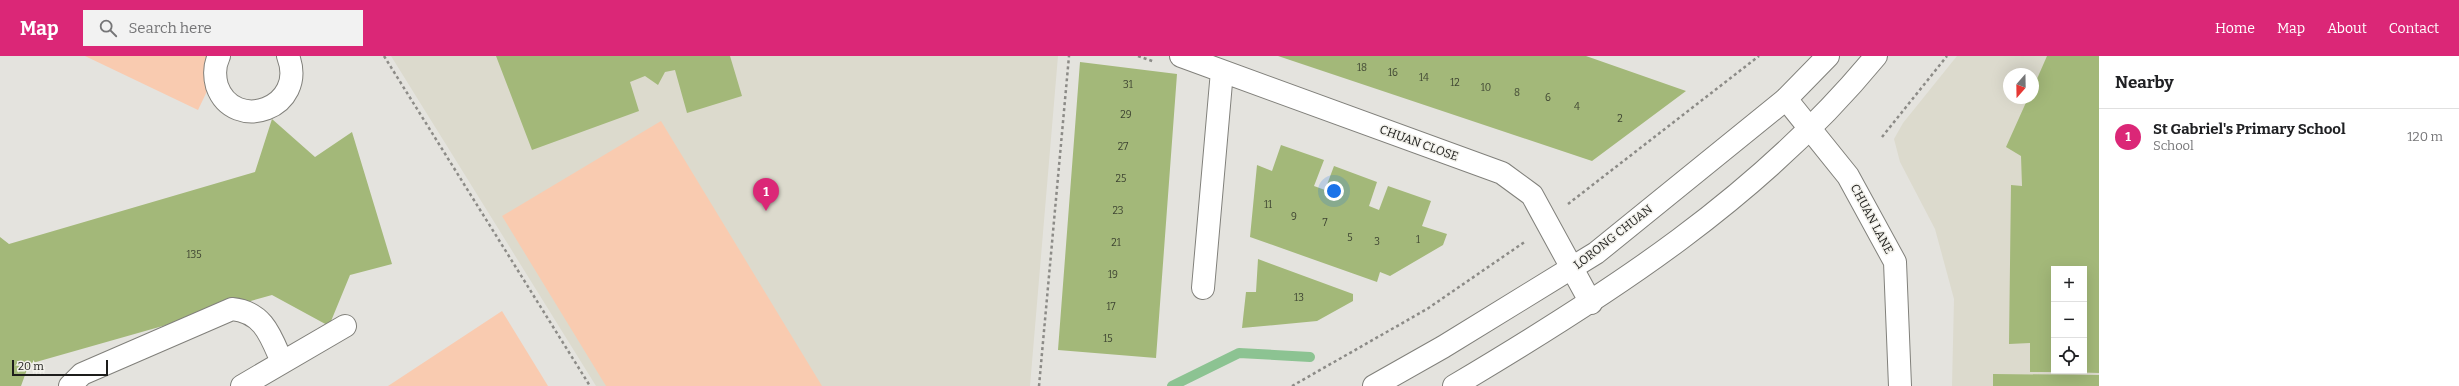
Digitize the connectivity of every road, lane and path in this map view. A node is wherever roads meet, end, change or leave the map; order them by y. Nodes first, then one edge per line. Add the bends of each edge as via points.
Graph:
1 (219, 56) edge
2 (288, 56) edge
3 (384, 56) edge
4 (1069, 56) edge
5 (1181, 56) edge
6 (1759, 56) edge
7 (1828, 56) edge
8 (1876, 56) edge
9 (1947, 56) edge
10 (1222, 71) junction
11 (1786, 99) junction
12 (1810, 129) junction
13 (1882, 137) dead end
14 (1547, 224) junction
15 (1572, 269) junction
16 (1203, 288) dead end
17 (1591, 303) junction
18 (345, 326) dead end
19 (282, 362) junction
20 (70, 386) edge
21 (242, 386) edge
22 (590, 386) edge
23 (1039, 386) edge
24 (1292, 386) edge
25 (1374, 386) edge
26 (1454, 386) edge
27 (1900, 386) edge

1 - 2 main road via 215,64 215,80 220,94 231,104 245,111 260,111 274,106 286,95 292,81 292,66
3 - 22 path
4 - 23 path
5 - 10 main road, CHUAN CLOSE
6 - 14 path via 1559,211
7 - 11 main road, LORONG CHUAN
8 - 12 main road via 1841,99
9 - 13 path
10 - 14 main road, CHUAN CLOSE via 1502,173 1532,195
10 - 16 main road
11 - 12 main road, CHUAN LANE
11 - 15 main road, LORONG CHUAN
12 - 17 main road via 1772,166 1717,212
12 - 27 main road, CHUAN LANE via 1848,176 1894,262
14 - 15 main road, CHUAN CLOSE
14 - 24 path via 1427,309
15 - 17 main road, CHUAN CLOSE
15 - 25 main road, LORONG CHUAN
17 - 26 main road
18 - 19 main road
19 - 20 main road via 268,332 256,316 244,310 232,309 82,374
19 - 21 main road

